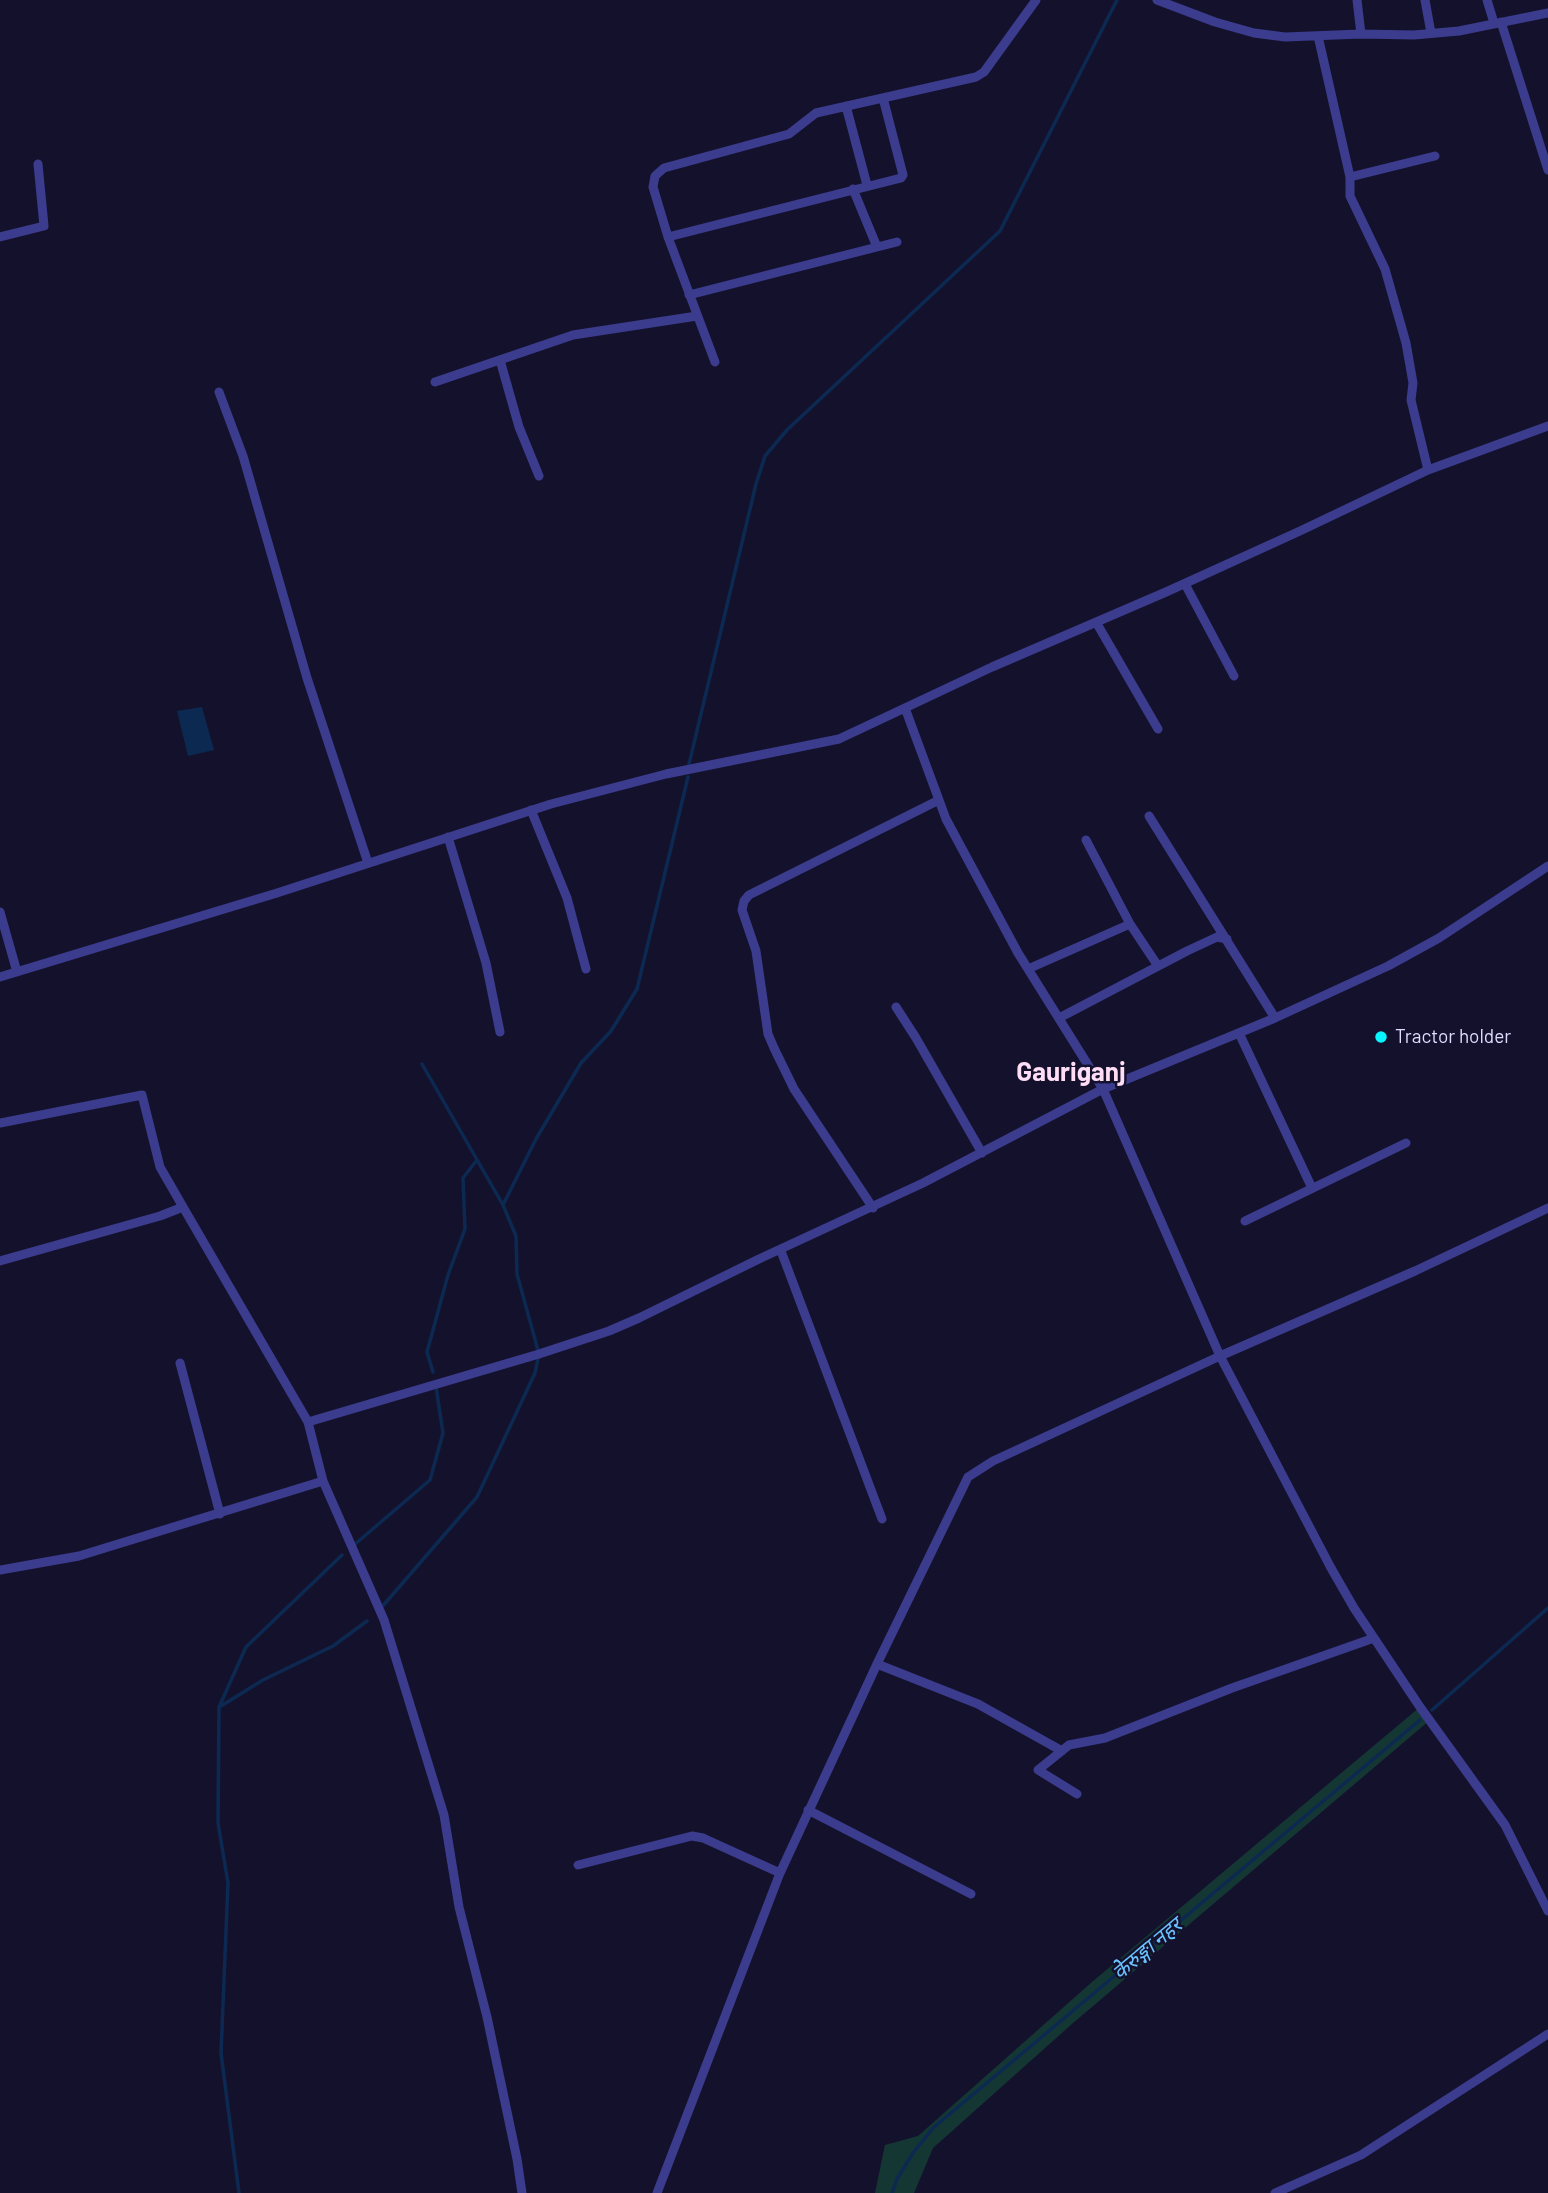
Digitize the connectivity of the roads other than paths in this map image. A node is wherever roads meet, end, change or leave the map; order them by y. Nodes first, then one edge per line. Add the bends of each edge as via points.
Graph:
1 (1036, 0) edge
2 (1157, 0) edge
3 (1357, 0) edge
4 (1424, 0) edge
5 (1487, 0) edge
6 (1548, 13) edge
7 (1497, 22) junction
8 (1431, 33) junction
9 (1361, 34) junction
10 (1318, 36) junction
11 (883, 98) junction
12 (845, 106) junction
13 (1435, 156) dead end
14 (38, 164) dead end
15 (1548, 170) edge
16 (1350, 177) junction
17 (867, 185) junction
18 (853, 189) junction
19 (0, 237) edge
20 (668, 237) junction
21 (897, 242) dead end
22 (877, 247) junction
23 (690, 295) junction
24 (698, 316) junction
25 (500, 360) junction
26 (715, 362) dead end
27 (435, 382) dead end
28 (219, 392) dead end
29 (1548, 426) edge
30 (1428, 470) junction
31 (539, 476) dead end
32 (1185, 584) junction
33 (1096, 622) junction
34 (1234, 676) dead end
35 (905, 708) junction
36 (1158, 729) dead end
37 (939, 800) junction
38 (531, 810) junction
39 (1149, 816) dead end
40 (448, 837) junction
41 (1086, 840) dead end
42 (368, 863) junction
43 (1548, 866) edge
44 (0, 912) edge
45 (1130, 924) junction
46 (1227, 939) junction
47 (1158, 966) junction
48 (1028, 969) junction
49 (586, 970) dead end
50 (17, 972) junction
51 (0, 977) edge
52 (896, 1007) dead end
53 (1059, 1018) junction
54 (1275, 1018) junction
55 (500, 1032) dead end
56 (1240, 1034) junction
57 (1103, 1089) junction
58 (0, 1123) edge
59 (1406, 1143) dead end
60 (982, 1153) junction
61 (1312, 1188) junction
62 (183, 1207) junction
63 (873, 1208) junction
64 (1548, 1208) edge
65 (1245, 1222) dead end
66 (780, 1251) junction
67 (0, 1261) edge
68 (1220, 1356) junction
69 (180, 1363) dead end
70 (308, 1422) junction
71 (323, 1481) junction
72 (220, 1514) junction
73 (882, 1519) dead end
74 (0, 1570) edge
75 (1374, 1638) junction
76 (877, 1664) junction
77 (1062, 1751) junction
78 (1077, 1794) dead end
79 (808, 1810) junction
80 (578, 1865) dead end
81 (780, 1873) junction
82 (971, 1894) dead end
83 (1548, 1911) edge
84 (1548, 2034) edge
85 (522, 2193) edge
86 (657, 2193) edge
87 (1275, 2193) edge

1 - 11 street via 984,72
2 - 10 street via 1254,33
3 - 9 street
4 - 8 street
5 - 7 street
6 - 7 street
7 - 8 street
7 - 15 street
8 - 9 street
9 - 10 street
10 - 16 street
11 - 12 street
11 - 17 street via 903,175
12 - 17 street
12 - 20 street via 816,113 789,134 664,168 655,176 653,187
13 - 16 street
14 - 19 street via 44,226
16 - 30 street via 1353,205 1377,248 1406,343 1411,400
17 - 18 street
18 - 20 street
18 - 22 street
20 - 23 street
21 - 22 street
22 - 23 street
23 - 24 street
24 - 25 street via 573,335
24 - 26 street
25 - 27 street
25 - 31 street
28 - 42 street via 243,456 307,678
29 - 30 street
30 - 32 street
32 - 33 street
32 - 34 street
33 - 35 street
33 - 36 street
35 - 37 street
35 - 38 street via 839,739 666,774
37 - 48 street
37 - 63 street via 744,901 768,1034 794,1089
38 - 40 street
38 - 49 street via 567,898
39 - 46 street
40 - 42 street
40 - 55 street via 486,963
41 - 45 street
42 - 50 street
43 - 54 street via 1439,938
44 - 50 street
45 - 47 street
45 - 48 street
46 - 47 street via 1217,937
46 - 54 street
47 - 53 street
48 - 53 street
50 - 51 street
52 - 60 street
53 - 57 street
54 - 56 street
56 - 57 street
56 - 61 street
57 - 60 street
57 - 68 street
58 - 62 street via 142,1095 160,1167
59 - 61 street
60 - 63 street
61 - 65 street
62 - 67 street
62 - 70 street
63 - 66 street
64 - 68 street
66 - 70 street via 609,1331
66 - 73 street
68 - 75 street via 1331,1568
68 - 76 street via 993,1461 968,1477
69 - 72 street
70 - 71 street
71 - 72 street
71 - 85 street via 384,1620 444,1815 459,1907 487,2017
72 - 74 street via 79,1556
75 - 77 street
75 - 83 street via 1505,1825
76 - 77 street via 978,1704
76 - 79 street
77 - 78 street via 1038,1770
79 - 81 street
79 - 82 street
80 - 81 street via 692,1836
81 - 86 street
84 - 87 street via 1361,2155

